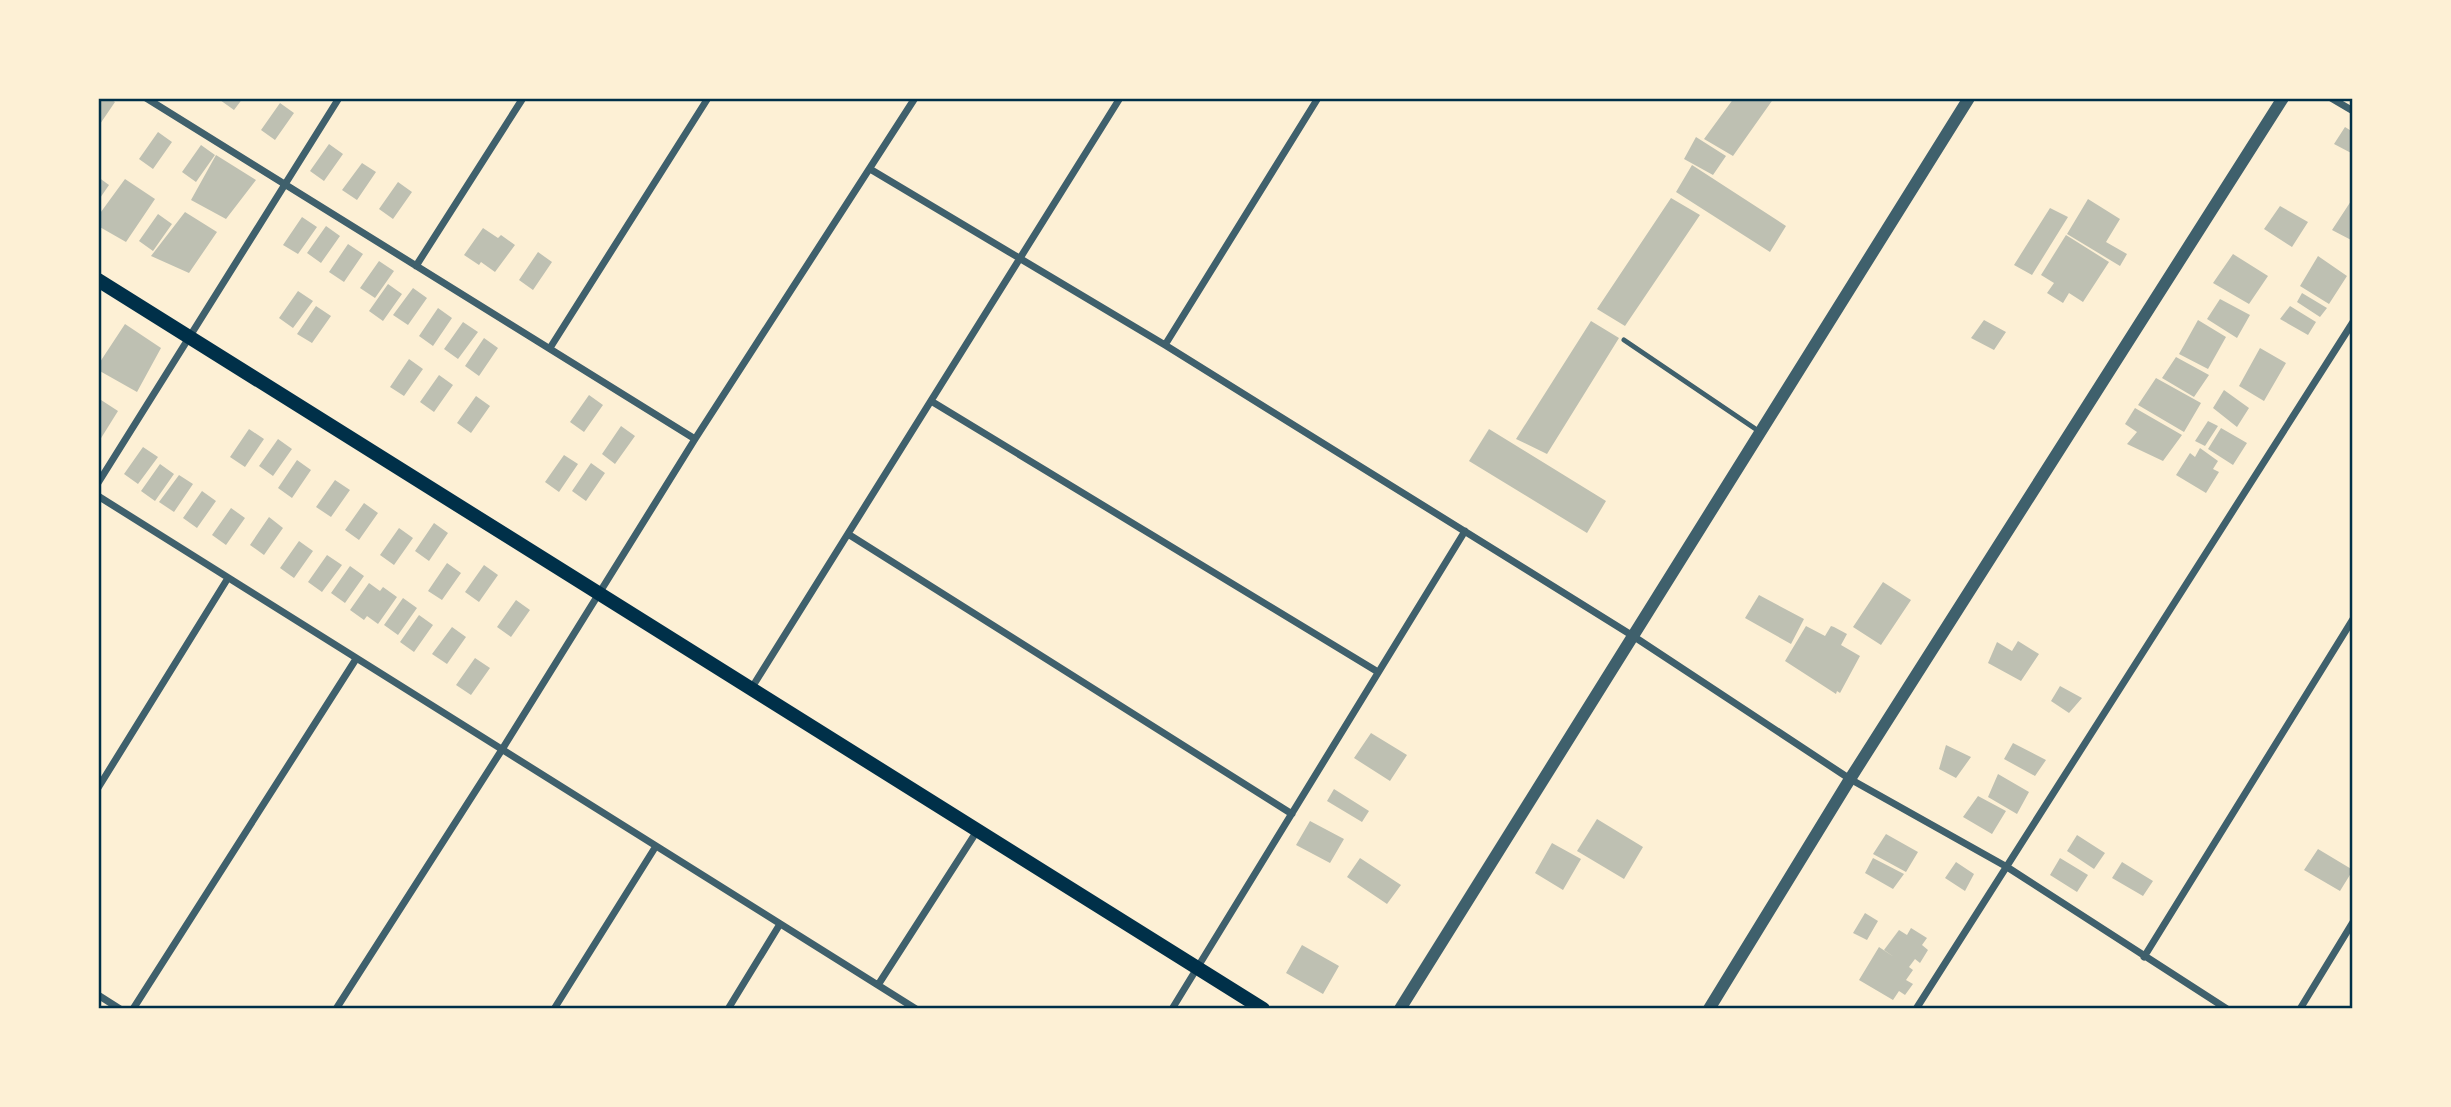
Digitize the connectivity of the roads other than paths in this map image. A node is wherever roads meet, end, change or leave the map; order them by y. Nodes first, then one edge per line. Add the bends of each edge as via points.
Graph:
1 (339, 98) edge
2 (523, 98) edge
3 (708, 98) edge
4 (915, 98) edge
5 (1120, 98) edge
6 (1318, 98) edge
7 (1969, 98) edge
8 (2283, 98) edge
9 (2331, 98) edge
10 (150, 99) edge
11 (2353, 111) edge
12 (870, 169) junction
13 (284, 184) junction
14 (1019, 259) junction
15 (416, 266) junction
16 (98, 280) edge
17 (2353, 323) edge
18 (188, 336) junction
19 (1624, 340) dead end
20 (1165, 345) junction
21 (550, 348) junction
22 (931, 401) junction
23 (1760, 432) junction
24 (695, 439) junction
25 (98, 483) edge
26 (98, 496) edge
27 (1465, 531) junction
28 (848, 534) junction
29 (228, 578) junction
30 (598, 594) junction
31 (2353, 619) edge
32 (1633, 636) junction
33 (356, 659) junction
34 (1378, 673) junction
35 (751, 690) junction
36 (503, 748) junction
37 (1850, 779) junction
38 (98, 788) edge
39 (1292, 814) junction
40 (977, 831) junction
41 (656, 846) junction
42 (2007, 867) junction
43 (2353, 922) edge
44 (780, 924) junction
45 (2144, 957) junction
46 (1198, 969) junction
47 (878, 985) junction
48 (98, 995) edge
49 (120, 1009) edge
50 (133, 1009) edge
51 (336, 1009) edge
52 (554, 1009) edge
53 (728, 1009) edge
54 (916, 1009) edge
55 (1172, 1009) edge
56 (1263, 1009) edge
57 (1400, 1009) edge
58 (1709, 1009) edge
59 (1918, 1009) edge
60 (2227, 1009) edge
61 (2300, 1009) edge

1 - 13 street
2 - 15 street
3 - 21 street
4 - 12 street
5 - 14 street
6 - 20 street
7 - 23 street
8 - 37 street
9 - 11 street
10 - 13 street
12 - 14 street
12 - 24 street
13 - 15 street
13 - 18 street
14 - 20 street
14 - 22 street
15 - 21 street
16 - 18 main road
17 - 42 street
18 - 25 street
18 - 30 main road
19 - 23 lane
20 - 27 street
21 - 24 street
22 - 28 street
22 - 34 street
23 - 32 street
24 - 30 street
26 - 29 street
27 - 32 street
27 - 34 street
28 - 35 street
28 - 39 street
29 - 33 street
29 - 38 street
30 - 35 main road
30 - 36 street
31 - 45 street
32 - 37 street
32 - 57 street
33 - 36 street
33 - 50 street
34 - 39 street
35 - 40 main road
36 - 41 street
36 - 51 street
37 - 42 street
37 - 58 street
39 - 46 street
40 - 46 main road
40 - 47 street
41 - 44 street
41 - 52 street
42 - 45 street
42 - 59 street
43 - 61 street
44 - 47 street
44 - 53 street
45 - 60 street
46 - 55 street
46 - 56 main road
47 - 54 street
48 - 49 street

